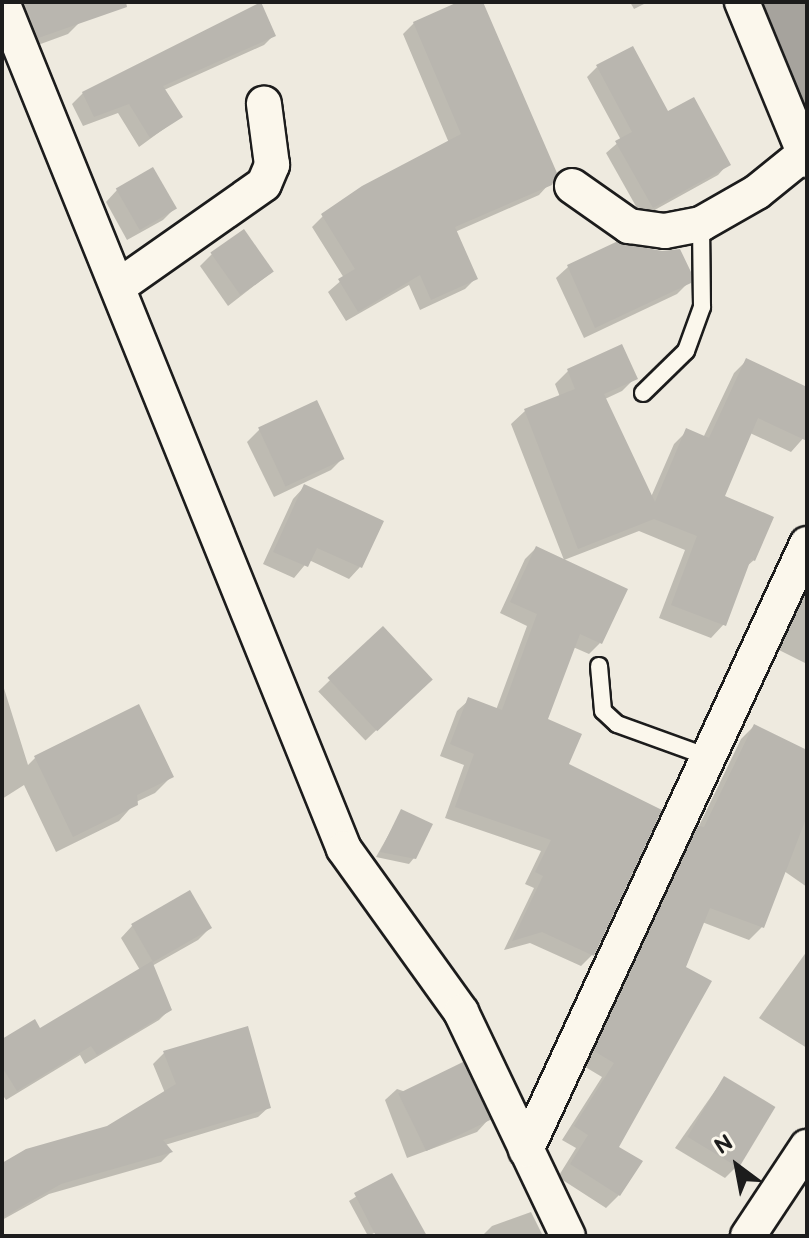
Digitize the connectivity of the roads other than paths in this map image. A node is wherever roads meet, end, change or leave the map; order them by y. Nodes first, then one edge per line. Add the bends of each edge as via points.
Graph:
1 (2, 2) edge
2 (742, 2) edge
3 (264, 104) dead end
4 (805, 157) edge
5 (572, 186) dead end
6 (701, 224) junction
7 (119, 286) junction
8 (643, 393) dead end
9 (807, 544) edge
10 (599, 666) dead end
11 (708, 757) junction
12 (807, 1147) edge
13 (526, 1150) junction
14 (568, 1236) edge
15 (748, 1236) edge

1 - 7 street
2 - 4 street
3 - 7 street via 272,165 264,184
4 - 6 street
5 - 6 street via 629,226 665,231
6 - 8 lane via 702,307 686,351
7 - 13 street via 344,849 461,1012
9 - 11 street
10 - 11 lane via 603,711 617,724
11 - 13 street
12 - 15 street
13 - 14 street

